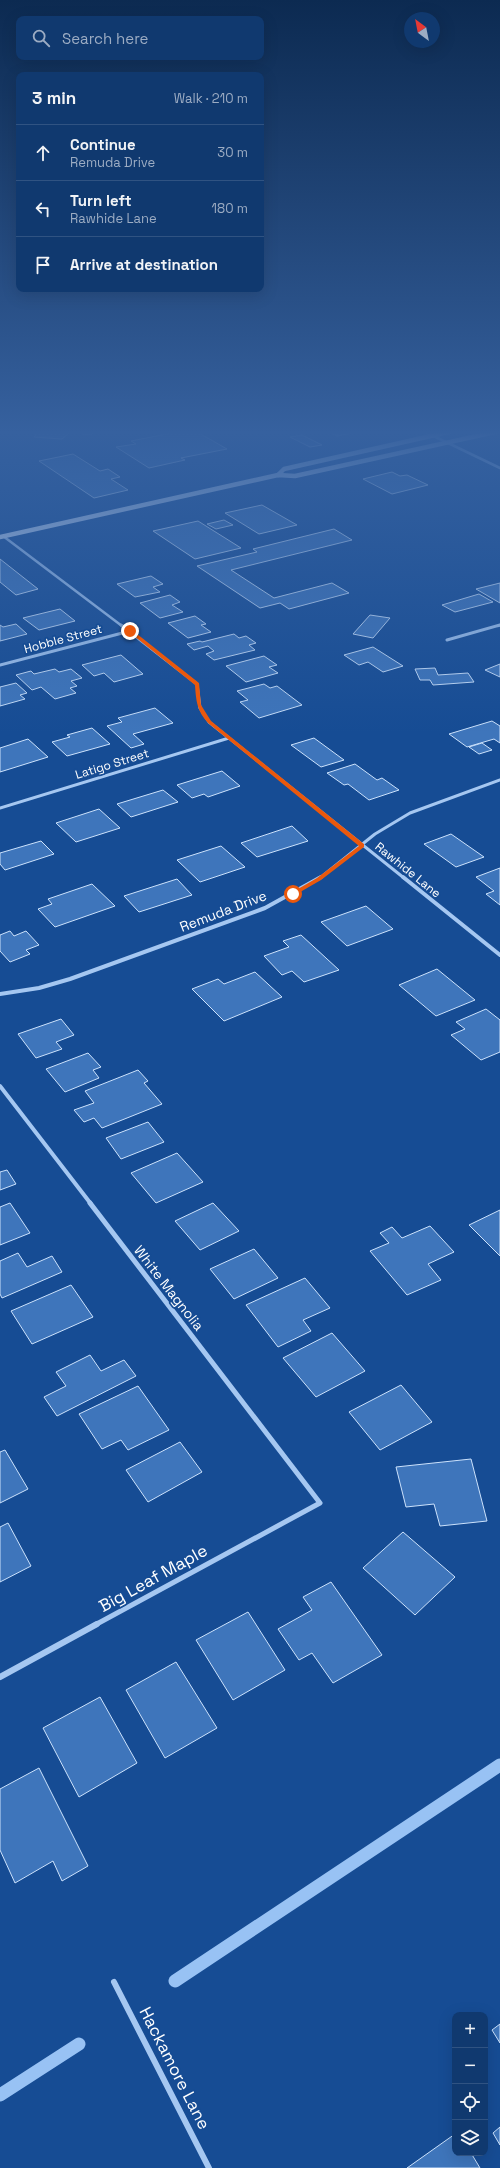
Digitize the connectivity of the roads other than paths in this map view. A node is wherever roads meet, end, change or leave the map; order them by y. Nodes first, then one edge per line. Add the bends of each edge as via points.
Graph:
1 (28, 530) edge
2 (2, 536) edge
3 (500, 624) edge
4 (130, 631) junction
5 (447, 640) dead end
6 (0, 665) edge
7 (229, 738) junction
8 (500, 780) edge
9 (0, 808) edge
10 (362, 846) junction
11 (500, 955) edge
12 (0, 994) edge
13 (0, 1086) edge
14 (320, 1503) joint
15 (0, 1678) edge
16 (114, 1982) dead end
17 (209, 2168) edge

1 - 2 main road
2 - 4 street, Rawhide Lane
3 - 5 street
4 - 6 street, Hobble Street
4 - 7 street, Rawhide Lane via 197,684 197,699 202,714
7 - 9 street, Latigo Street
7 - 10 street, Rawhide Lane
8 - 10 street, Remuda Drive via 410,813 375,834
10 - 11 street, Rawhide Lane
10 - 12 street, Remuda Drive via 319,879 265,908 70,978 39,988
13 - 14 street, White Magnolia
14 - 15 street, Big Leaf Maple
16 - 17 street, Hackamore Lane

